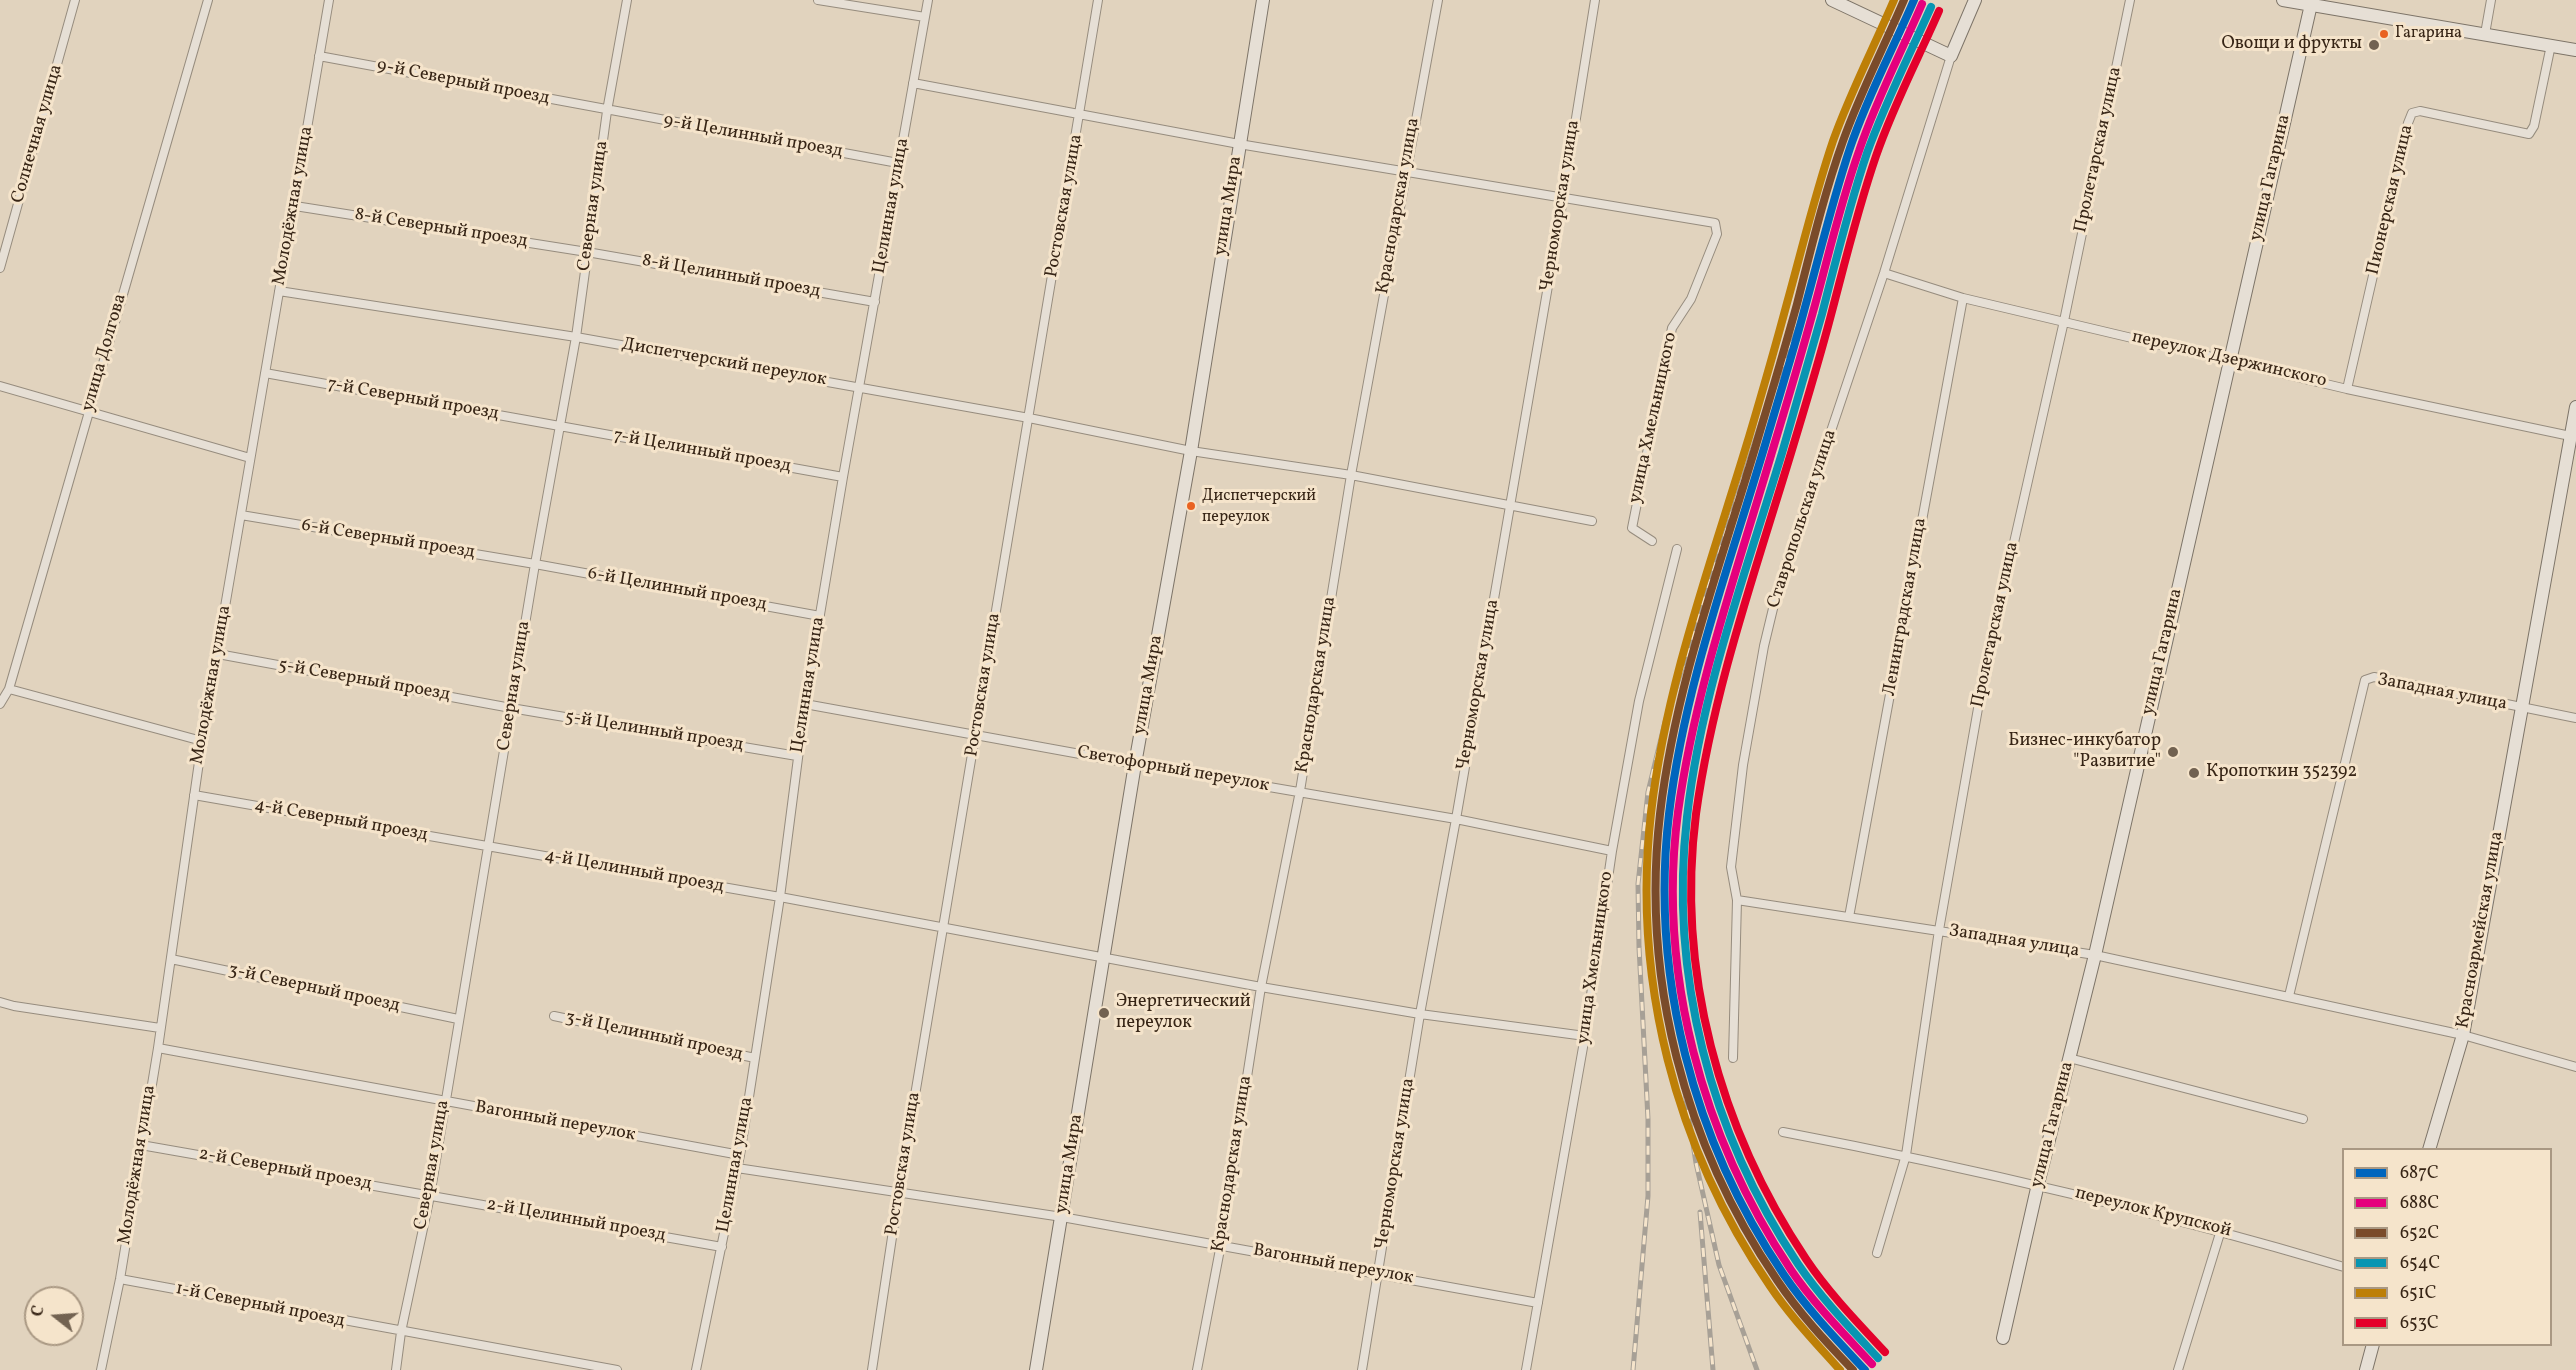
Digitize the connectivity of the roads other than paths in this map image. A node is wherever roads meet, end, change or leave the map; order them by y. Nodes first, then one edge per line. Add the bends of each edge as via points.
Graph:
1 (75, 0) edge
2 (208, 0) edge
3 (329, 0) edge
4 (627, 0) edge
5 (818, 0) edge
6 (928, 0) edge
7 (1098, 0) edge
8 (1263, 0) edge
9 (1438, 0) edge
10 (1595, 0) edge
11 (1975, 0) edge
12 (2130, 0) edge
13 (2283, 0) edge
14 (2491, 0) edge
15 (1838, 2) edge
16 (2312, 3) edge
17 (926, 17) junction
18 (2485, 34) junction
19 (2551, 45) junction
20 (2576, 50) edge
21 (319, 56) junction
22 (1951, 56) junction
23 (913, 83) junction
24 (607, 111) junction
25 (1081, 114) junction
26 (1239, 144) junction
27 (898, 163) junction
28 (1405, 172) junction
29 (1563, 199) junction
30 (295, 206) junction
31 (587, 252) junction
32 (0, 268) edge
33 (1884, 273) junction
34 (279, 291) junction
35 (1963, 298) junction
36 (875, 302) junction
37 (2064, 321) junction
38 (576, 337) junction
39 (2229, 360) junction
40 (266, 373) junction
41 (0, 387) edge
42 (859, 387) junction
43 (2347, 388) junction
44 (2576, 407) edge
45 (88, 411) junction
46 (1029, 418) junction
47 (561, 427) junction
48 (2574, 436) edge
49 (1191, 451) junction
50 (250, 458) junction
51 (1351, 476) junction
52 (843, 477) junction
53 (1510, 504) junction
54 (241, 515) junction
55 (1592, 521) dead end
56 (1652, 541) dead end
57 (1677, 549) dead end
58 (535, 564) junction
59 (820, 616) junction
60 (218, 654) junction
61 (9, 689) junction
62 (0, 704) edge
63 (805, 704) junction
64 (511, 708) junction
65 (2521, 708) junction
66 (2576, 718) edge
67 (975, 735) junction
68 (202, 741) junction
69 (797, 756) junction
70 (1135, 765) junction
71 (1300, 791) junction
72 (194, 795) junction
73 (1456, 819) junction
74 (489, 847) junction
75 (1612, 851) junction
76 (780, 897) junction
77 (1737, 900) junction
78 (1849, 917) junction
79 (945, 927) junction
80 (1939, 930) junction
81 (2095, 955) junction
82 (1103, 956) junction
83 (171, 959) junction
84 (1261, 987) junction
85 (2289, 996) junction
86 (0, 1002) edge
87 (1420, 1014) junction
88 (554, 1016) dead end
89 (458, 1019) junction
90 (160, 1028) junction
91 (2463, 1035) junction
92 (1585, 1036) junction
93 (158, 1048) junction
94 (755, 1058) junction
95 (1733, 1058) dead end
96 (2069, 1058) junction
97 (2576, 1067) edge
98 (444, 1102) junction
99 (2303, 1119) dead end
100 (1783, 1132) dead end
101 (141, 1145) junction
102 (2429, 1148) edge
103 (740, 1155) junction
104 (1906, 1155) junction
105 (737, 1168) junction
106 (2038, 1184) junction
107 (899, 1191) junction
108 (430, 1196) junction
109 (1062, 1217) junction
110 (2221, 1230) junction
111 (1221, 1244) junction
112 (722, 1247) junction
113 (1877, 1253) dead end
114 (2342, 1267) edge
115 (1378, 1272) junction
116 (120, 1279) junction
117 (1538, 1303) junction
118 (401, 1332) junction
119 (2003, 1338) dead end
120 (2372, 1346) edge
121 (102, 1370) edge
122 (396, 1370) edge
123 (617, 1370) edge
124 (696, 1370) edge
125 (872, 1370) edge
126 (1036, 1370) edge
127 (1197, 1370) edge
128 (1362, 1370) edge
129 (1526, 1370) edge
130 (2178, 1370) edge
131 (2366, 1370) edge

1 - 32 street, Солнечная улица
2 - 45 street, улица Долгова
3 - 21 street, Молодёжная улица
4 - 24 street, Северная улица
5 - 17 street
6 - 17 street, Целинная улица
7 - 25 street, Ростовская улица
8 - 26 street, улица Мира
9 - 28 street, Краснодарская улица
10 - 29 street, Черноморская улица
11 - 22 street, Ставропольская улица
12 - 37 street, Пролетарская улица
13 - 16 street
14 - 18 street
15 - 22 street
16 - 18 street
16 - 39 street, улица Гагарина
17 - 23 street, Целинная улица
18 - 19 street
19 - 20 street
19 - 43 street, Пионерская улица via 2529,134 2420,111 2412,113
21 - 24 street, 9-й Северный проезд
21 - 30 street, Молодёжная улица
22 - 33 street, Ставропольская улица
23 - 25 street
23 - 27 street, Целинная улица
24 - 27 street, 9-й Целинный проезд
24 - 31 street, Северная улица
25 - 26 street
25 - 46 street, Ростовская улица
26 - 28 street
26 - 49 street, улица Мира
27 - 36 street, Целинная улица
28 - 29 street
28 - 51 street, Краснодарская улица
29 - 53 street, Черноморская улица
29 - 56 street, улица Хмельницкого via 1715,223 1717,234 1691,299 1672,328 1636,506 1632,528
30 - 31 street, 8-й Северный проезд
30 - 34 street, Молодёжная улица
31 - 36 street, 8-й Целинный проезд
31 - 38 street, Северная улица
33 - 35 street, переулок Дзержинского
33 - 77 street, Ставропольская улица via 1777,592 1743,765 1731,867
34 - 38 street, Диспетчерский переулок
34 - 40 street, Молодёжная улица
35 - 37 street, переулок Дзержинского
35 - 78 street, Ленинградская улица
36 - 42 street, Целинная улица
37 - 39 street, переулок Дзержинского
37 - 80 street, Пролетарская улица via 1983,680
38 - 42 street, Диспетчерский переулок
38 - 47 street, Северная улица
39 - 43 street, переулок Дзержинского
39 - 81 street, улица Гагарина
40 - 47 street, 7-й Северный проезд
40 - 50 street, Молодёжная улица
41 - 45 street
42 - 46 street, Диспетчерский переулок
42 - 52 street, Целинная улица
43 - 48 street, переулок Дзержинского
44 - 48 street, Красноармейская улица
45 - 50 street
45 - 61 street, улица Долгова
46 - 49 street, Диспетчерский переулок
46 - 67 street, Ростовская улица
47 - 52 street, 7-й Целинный проезд
47 - 58 street, Северная улица
48 - 65 street, Красноармейская улица
49 - 51 street, Диспетчерский переулок
49 - 70 street, улица Мира
50 - 54 street, Молодёжная улица
51 - 53 street, Диспетчерский переулок
51 - 71 street, Краснодарская улица
52 - 59 street, Целинная улица
53 - 55 street, Диспетчерский переулок
53 - 73 street, Черноморская улица
54 - 58 street, 6-й Северный проезд
54 - 60 street, Молодёжная улица
57 - 75 street, улица Хмельницкого via 1639,701
58 - 59 street, 6-й Целинный проезд
58 - 64 street, Северная улица
59 - 63 street, Целинная улица
60 - 64 street, 5-й Северный проезд
60 - 68 street, Молодёжная улица
61 - 62 street, улица Долгова
61 - 68 street
63 - 67 street, Светофорный переулок
63 - 69 street, Целинная улица
64 - 69 street, 5-й Целинный проезд
64 - 74 street, Северная улица
65 - 66 street
65 - 85 street, Западная улица via 2374,677 2365,680
65 - 91 street, Красноармейская улица
67 - 70 street, Светофорный переулок
67 - 79 street, Ростовская улица
68 - 72 street, Молодёжная улица
69 - 76 street, Целинная улица
70 - 71 street, Светофорный переулок
70 - 82 street, улица Мира
71 - 73 street, Светофорный переулок
71 - 84 street, Краснодарская улица
72 - 74 street, 4-й Северный проезд
72 - 83 street, Молодёжная улица
73 - 75 street, Светофорный переулок
73 - 87 street, Черноморская улица
74 - 76 street, 4-й Целинный проезд
74 - 89 street, Северная улица
75 - 92 street, улица Хмельницкого
76 - 79 street
76 - 94 street, Целинная улица
77 - 78 street, Западная улица
77 - 95 street, Ставропольская улица
78 - 80 street, Западная улица
79 - 82 street
79 - 107 street, Ростовская улица
80 - 81 street, Западная улица
80 - 104 street, Пролетарская улица
81 - 85 street, Западная улица
81 - 96 street, улица Гагарина
82 - 84 street
82 - 109 street, улица Мира
83 - 89 street, 3-й Северный проезд
83 - 90 street, Молодёжная улица
84 - 87 street
84 - 111 street, Краснодарская улица
85 - 91 street, Западная улица
86 - 90 street
87 - 92 street
87 - 115 street, Черноморская улица
88 - 94 street, 3-й Целинный проезд
89 - 98 street, Северная улица
90 - 93 street, Молодёжная улица
91 - 97 street, Западная улица
91 - 102 street, Красноармейская улица
92 - 117 street, улица Хмельницкого
93 - 98 street, Вагонный переулок
93 - 101 street, Молодёжная улица
94 - 103 street, Целинная улица
96 - 99 street
96 - 106 street, улица Гагарина
98 - 103 street, Вагонный переулок
98 - 108 street, Северная улица
100 - 104 street, переулок Крупской
101 - 108 street, 2-й Северный проезд
101 - 116 street, Молодёжная улица
103 - 105 street, Целинная улица
104 - 106 street, переулок Крупской
104 - 113 street, Пролетарская улица
105 - 107 street, Вагонный переулок
105 - 112 street, Целинная улица
106 - 110 street, переулок Крупской
106 - 119 street, улица Гагарина
107 - 109 street, Вагонный переулок
107 - 125 street, Ростовская улица
108 - 112 street, 2-й Целинный проезд
108 - 118 street, Северная улица
109 - 111 street, Вагонный переулок
109 - 126 street, улица Мира
110 - 114 street, переулок Крупской
110 - 130 street
111 - 115 street, Вагонный переулок
111 - 127 street, Краснодарская улица
112 - 124 street, Целинная улица
115 - 117 street, Вагонный переулок
115 - 128 street, Черноморская улица
116 - 118 street, 1-й Северный проезд
116 - 121 street, Молодёжная улица
117 - 129 street, улица Хмельницкого
118 - 122 street, Северная улица
118 - 123 street, 1-й Северный проезд
120 - 131 street

